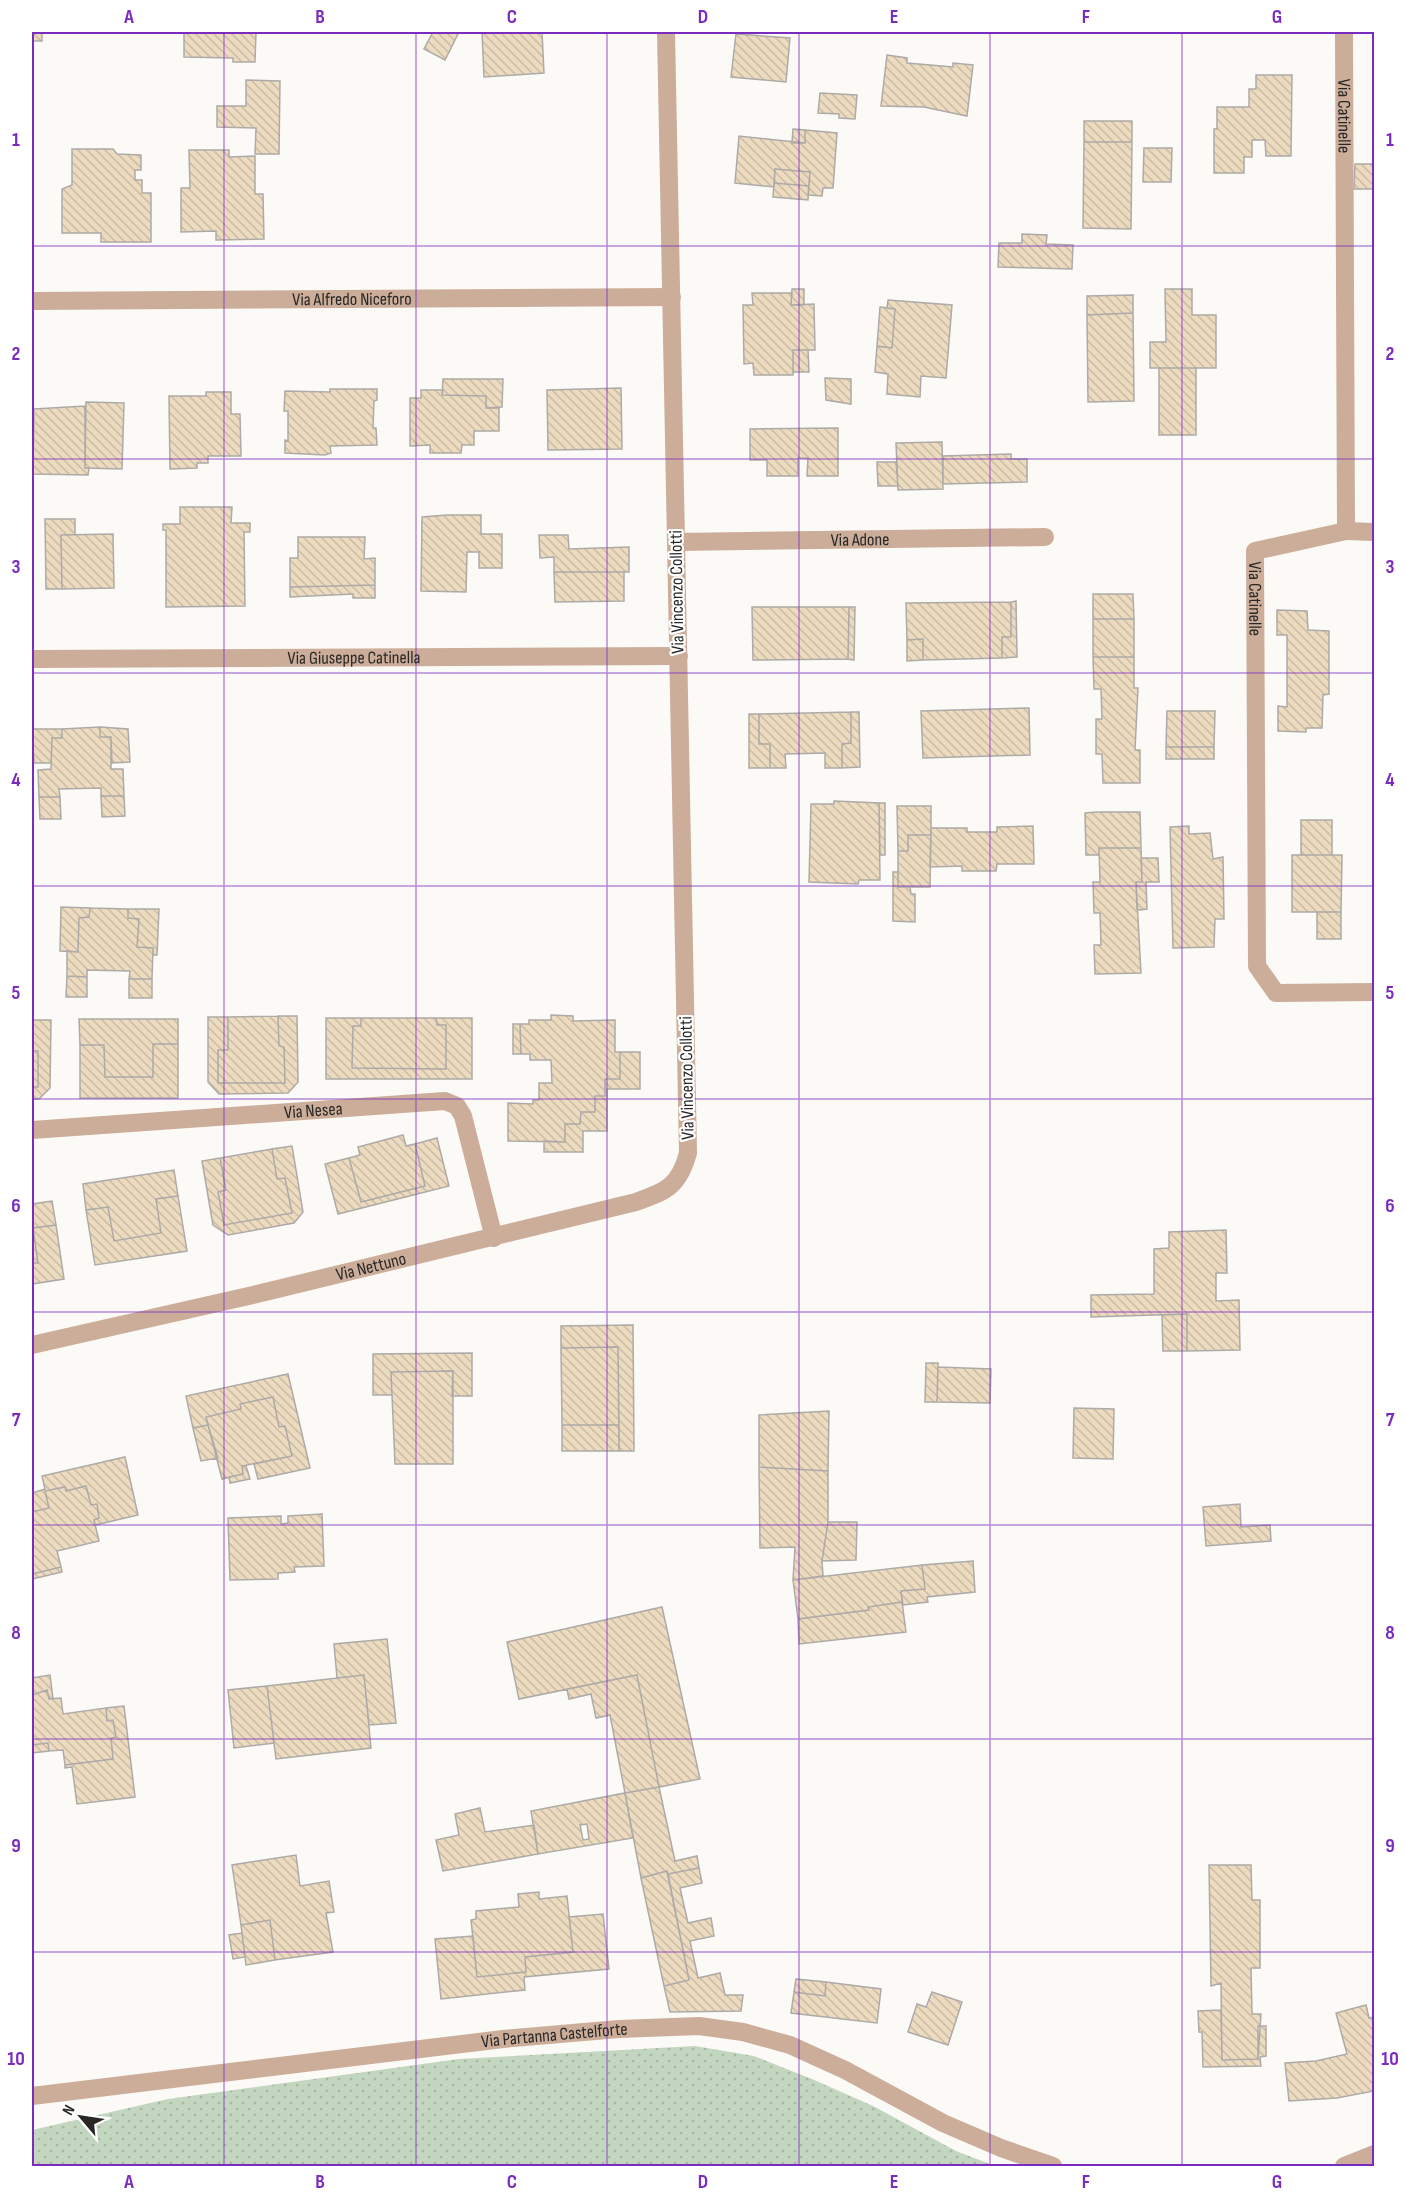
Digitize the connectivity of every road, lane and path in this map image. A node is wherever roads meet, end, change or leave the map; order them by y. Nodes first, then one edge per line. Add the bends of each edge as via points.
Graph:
1 (666, 32) edge
2 (1344, 32) edge
3 (672, 297) junction
4 (32, 301) edge
5 (1346, 531) junction
6 (1374, 532) edge
7 (1045, 537) dead end
8 (676, 542) junction
9 (679, 656) junction
10 (32, 659) edge
11 (1374, 992) edge
12 (32, 1130) edge
13 (688, 1153) joint
14 (494, 1238) junction
15 (32, 1345) edge
16 (32, 2096) edge
17 (1374, 2154) edge
18 (1053, 2166) edge
19 (1344, 2166) edge

1 - 3 street, Via Vincenzo Collotti
2 - 5 street, Via Catinelle
3 - 4 street, Via Alfredo Niceforo
3 - 8 street, Via Vincenzo Collotti
5 - 6 street
5 - 11 street, Via Catinelle via 1255,551 1257,966 1276,993
7 - 8 street, Via Adone
8 - 9 street, Via Vincenzo Collotti
9 - 10 street, Via Giuseppe Catinella
9 - 13 street, Via Vincenzo Collotti
12 - 14 street, Via Nesea via 445,1101 457,1106 463,1116
13 - 14 street, Via Nettuno via 673,1186 659,1194
14 - 15 street, Via Nettuno
16 - 18 street, Via Partanna Castelforte via 458,2044 699,2026 744,2032 790,2045 943,2123
17 - 19 street

